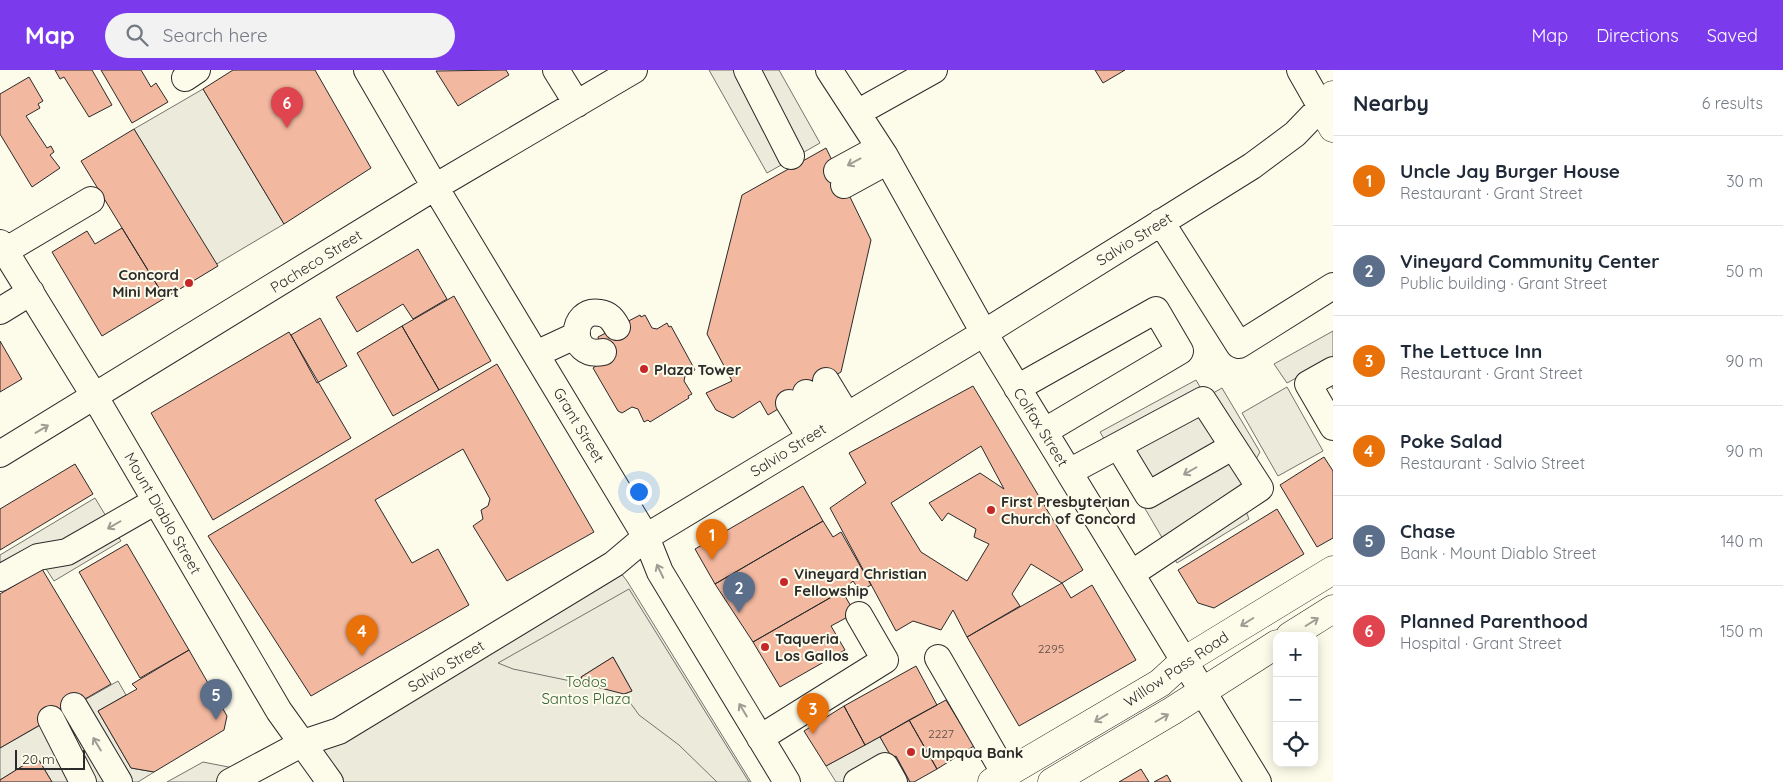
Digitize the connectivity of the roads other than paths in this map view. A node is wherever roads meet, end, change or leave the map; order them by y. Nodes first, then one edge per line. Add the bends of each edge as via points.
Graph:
1 (368, 70) edge
2 (556, 70) edge
3 (634, 70) edge
4 (747, 70) edge
5 (829, 70) edge
6 (934, 70) edge
7 (1300, 70) edge
8 (577, 104) junction
9 (1329, 110) edge
10 (857, 113) junction
11 (791, 156) dead end
12 (884, 156) junction
13 (841, 178) dead end
14 (435, 187) junction
15 (91, 200) dead end
16 (1161, 222) junction
17 (2, 247) edge
18 (1333, 286) edge
19 (31, 292) junction
20 (0, 311) edge
21 (617, 327) dead end
22 (984, 333) junction
23 (577, 335) junction
24 (603, 352) dead end
25 (536, 354) junction
26 (1333, 370) edge
27 (1017, 388) junction
28 (95, 397) junction
29 (828, 426) junction
30 (1333, 427) edge
31 (1045, 431) junction
32 (1119, 447) junction
33 (1232, 447) junction
34 (0, 454) edge
35 (1069, 472) junction
36 (156, 501) junction
37 (646, 537) junction
38 (1333, 570) edge
39 (1131, 574) junction
40 (0, 578) edge
41 (1333, 609) edge
42 (859, 614) dead end
43 (1296, 632) edge
44 (1273, 647) edge
45 (938, 658) dead end
46 (1184, 661) junction
47 (1202, 691) junction
48 (74, 706) dead end
49 (51, 719) dead end
50 (760, 738) junction
51 (303, 744) junction
52 (999, 778) edge
53 (1058, 781) edge
54 (83, 782) edge
55 (119, 782) edge
56 (230, 782) edge
57 (330, 782) edge
58 (787, 782) edge
59 (857, 782) edge
60 (894, 782) edge
61 (1258, 782) edge

1 - 14 street, Grant Street
2 - 8 street
3 - 8 street, Pacheco Street
4 - 11 street
5 - 10 street, Colfax Street
6 - 10 street
7 - 9 street
8 - 14 street, Pacheco Street
9 - 16 street, Salvio Street via 1259,160
10 - 12 street, Colfax Street
12 - 13 street via 877,167
12 - 22 street, Colfax Street
14 - 25 street, Grant Street
14 - 28 street, Pacheco Street
15 - 17 street
16 - 18 street via 1238,345
16 - 22 street, Salvio Street
17 - 19 street, Mount Diablo Street
19 - 20 street
19 - 28 street, Mount Diablo Street
21 - 23 street via 610,316 590,313 579,322
22 - 27 street, Colfax Street
22 - 29 street, Salvio Street
23 - 24 street via 586,350
23 - 25 street
25 - 37 street, Grant Street
26 - 30 street via 1308,384
27 - 31 street, Colfax Street
27 - 31 street via 1156,310 1180,351
34 -> 28 street, Pacheco Street
28 - 36 street, Mount Diablo Street
29 - 29 street via 807,392
29 - 37 street, Salvio Street
31 - 35 street, Colfax Street
32 - 33 street via 1203,400
33 -> 32 street via 1148,495
32 - 35 street
33 - 39 street via 1260,488
35 - 39 street, Colfax Street
36 -> 40 street via 67,552 38,557
36 - 51 street, Mount Diablo Street via 279,711
50 -> 37 street, Grant Street via 660,572
37 - 51 street, Salvio Street via 614,564 339,731
38 -> 46 main road, Willow Pass Road
39 - 46 street, Colfax Street
43 -> 41 main road
42 - 50 street via 884,660
44 - 47 main road, Willow Pass Road
45 - 52 street
46 - 47 street, Colfax Street
46 -> 52 main road, Willow Pass Road via 1160,683
53 -> 47 main road, Willow Pass Road
47 - 61 street, Colfax Street
55 -> 48 street
49 - 54 street
50 - 58 street, Grant Street
51 - 56 street, Salvio Street
51 - 57 street, Mount Diablo Street
59 - 60 street via 884,766

